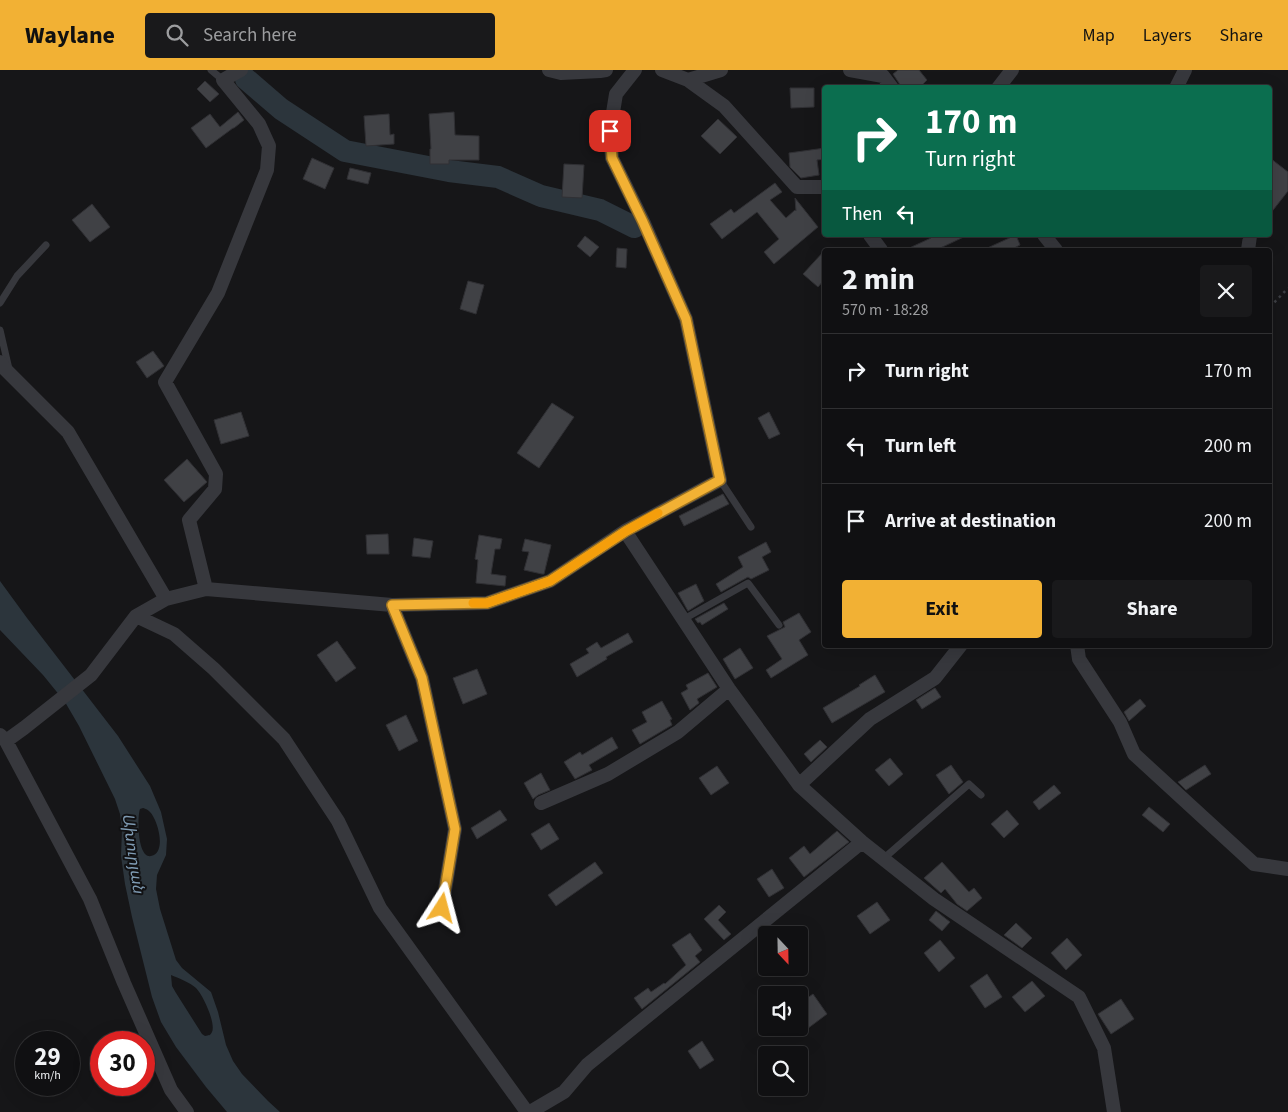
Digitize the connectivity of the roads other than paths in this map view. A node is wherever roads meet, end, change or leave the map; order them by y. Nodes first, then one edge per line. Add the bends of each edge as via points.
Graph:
1 (211, 70) edge
2 (241, 70) edge
3 (549, 70) edge
4 (606, 70) edge
5 (635, 70) edge
6 (662, 70) edge
7 (721, 70) edge
8 (850, 70) edge
9 (1012, 70) edge
10 (1185, 70) edge
11 (883, 73) edge
12 (223, 80) junction
13 (688, 80) junction
14 (890, 85) edge
15 (1000, 85) edge
16 (1178, 85) edge
17 (822, 187) edge
18 (871, 237) edge
19 (1046, 237) edge
20 (46, 245) dead end
21 (880, 248) edge
22 (1054, 248) edge
23 (0, 302) edge
24 (0, 330) edge
25 (0, 362) edge
26 (10, 374) junction
27 (720, 480) junction
28 (751, 527) dead end
29 (626, 531) junction
30 (206, 589) junction
31 (166, 599) junction
32 (392, 605) junction
33 (136, 616) junction
34 (684, 619) junction
35 (779, 625) dead end
36 (959, 648) edge
37 (1077, 648) edge
38 (729, 689) junction
39 (3, 738) edge
40 (799, 786) junction
41 (981, 796) dead end
42 (541, 803) dead end
43 (862, 842) junction
44 (883, 859) junction
45 (1288, 869) edge
46 (442, 908) dead end
47 (187, 1112) edge
48 (528, 1112) edge
49 (1114, 1112) edge

1 - 12 lane
2 - 12 street
3 - 4 street via 561,73
5 - 27 street via 616,94 610,131 612,158 686,319
6 - 13 street
7 - 13 street
8 - 11 street
9 - 15 street
10 - 16 street
11 - 14 street
12 - 30 street via 259,124 269,146 267,170 218,293 164,382 216,474 215,489 189,520
13 - 17 street via 724,106 797,187
18 - 21 street
19 - 22 street
20 - 23 lane via 16,276
24 - 26 lane
25 - 26 street
26 - 31 street via 68,432
27 - 28 lane
27 - 29 street
29 - 32 street via 550,581 487,603
29 - 34 street
30 - 31 street
30 - 32 street
31 - 33 street
32 - 46 street via 422,678 455,829
33 - 39 street via 91,675 24,728
33 - 48 street via 174,634 214,669 284,740 338,821 380,908
34 - 35 lane via 748,583
34 - 38 street
36 - 40 street via 935,678 870,719
37 - 45 street via 1078,659 1120,722 1134,754 1254,864
38 - 40 street
38 - 42 street via 678,732 624,765
39 - 47 street via 90,899 171,1090
40 - 43 street
41 - 44 lane via 969,784
43 - 44 street
43 - 48 street via 587,1065 564,1092
44 - 49 street via 934,899 1078,997 1104,1048

